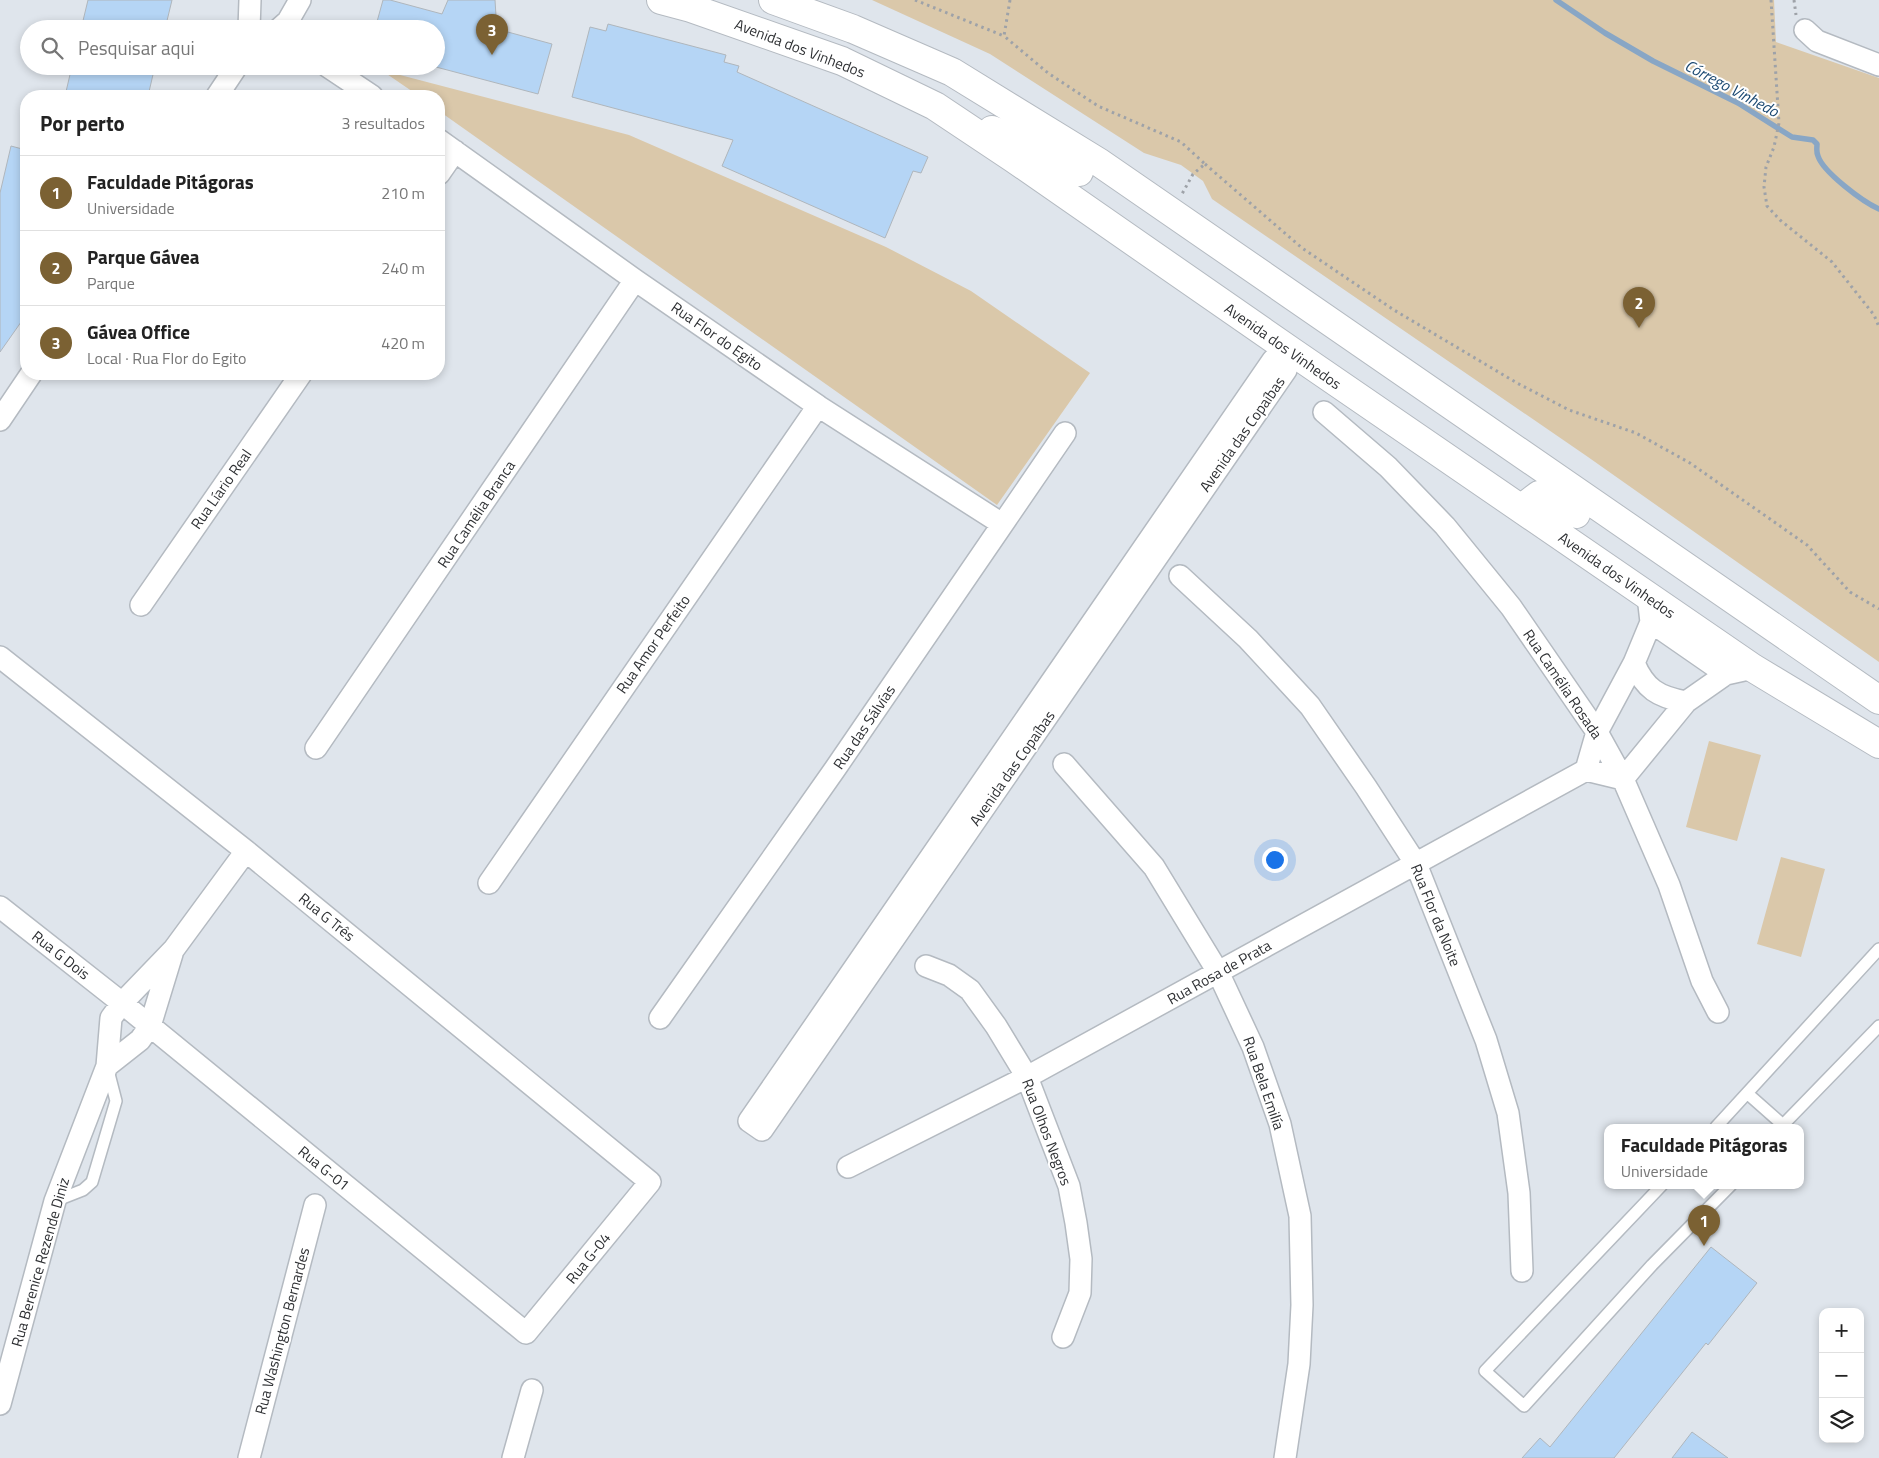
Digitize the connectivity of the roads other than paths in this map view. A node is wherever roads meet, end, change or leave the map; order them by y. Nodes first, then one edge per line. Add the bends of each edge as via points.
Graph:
1 (300, 0) edge
2 (661, 0) edge
3 (773, 0) edge
4 (289, 20) edge
5 (1805, 30) dead end
6 (1879, 65) edge
7 (231, 75) edge
8 (340, 75) edge
9 (221, 90) edge
10 (363, 90) edge
11 (935, 106) junction
12 (447, 145) edge
13 (1177, 216) junction
14 (635, 280) junction
15 (1291, 351) junction
16 (27, 380) edge
17 (297, 380) edge
18 (818, 406) junction
19 (1324, 412) dead end
20 (0, 420) edge
21 (1065, 433) dead end
22 (1522, 508) junction
23 (1002, 524) junction
24 (1180, 576) dead end
25 (141, 605) dead end
26 (1649, 609) junction
27 (1793, 642) junction
28 (0, 657) edge
29 (1634, 663) junction
30 (1753, 668) junction
31 (1726, 674) junction
32 (1879, 700) edge
33 (1686, 702) junction
34 (1597, 732) junction
35 (1879, 744) edge
36 (316, 748) dead end
37 (1064, 764) dead end
38 (1586, 770) junction
39 (1622, 779) junction
40 (246, 850) junction
41 (1416, 864) junction
42 (489, 883) dead end
43 (0, 907) edge
44 (174, 949) junction
45 (1879, 949) edge
46 (926, 966) dead end
47 (1218, 972) junction
48 (122, 1003) junction
49 (1718, 1012) dead end
50 (660, 1018) dead end
51 (150, 1026) junction
52 (1879, 1026) edge
53 (107, 1066) junction
54 (1027, 1076) junction
55 (1748, 1094) junction
56 (1719, 1124) edge
57 (1780, 1124) edge
58 (1784, 1124) edge
59 (848, 1167) dead end
60 (650, 1182) joint
61 (1658, 1189) edge
62 (1727, 1189) edge
63 (315, 1205) dead end
64 (1522, 1271) dead end
65 (526, 1333) joint
66 (1063, 1337) dead end
67 (532, 1390) dead end
68 (0, 1404) edge
69 (249, 1458) edge
70 (513, 1458) edge
71 (1285, 1458) edge

1 - 4 street
2 - 11 main road, Avenida dos Vinhedos via 842,60
3 - 13 main road via 853,29 952,72 1100,163
5 - 6 street via 1817,41
7 - 9 street
8 - 10 street
11 - 13 main road via 1058,157 1172,234
11 - 15 main road, Avenida dos Vinhedos
12 - 14 street, Rua Flor do Egito
13 - 27 main road
14 - 18 street, Rua Flor do Egito
14 - 36 street, Rua Camélia Branca
15 - 15 street, Avenida das Copaíbas via 1274,360 748,1121 762,1130 1286,370
15 - 22 main road, Avenida dos Vinhedos
16 - 20 street
17 - 25 street, Rua Líario Real
18 - 23 street, Rua Flor do Egito
18 - 42 street, Rua Amor Perfeito
19 - 34 street, Rua Camélia Rosada via 1388,467 1445,526 1511,607
21 - 23 street, Rua das Sálvías
22 - 26 main road, Avenida dos Vinhedos
22 - 27 main road via 1539,495 1546,494 1633,551
23 - 50 street, Rua das Sálvías via 841,761
24 - 41 street, Rua Flor da Noite via 1248,639 1310,706
26 - 29 street
26 - 30 main road, Avenida dos Vinhedos
26 - 31 street
27 - 32 main road
28 - 40 street, Rua G Três
29 - 33 street via 1646,686 1668,699
29 - 34 street
30 - 31 street
30 - 35 main road, Avenida dos Vinhedos
31 - 33 street
33 - 39 street
34 - 38 street
34 - 39 street, Rua Camélia Rosada
37 - 47 street, Rua Bela Emilía via 1154,867
38 - 39 street
38 - 41 street, Rua Rosa de Prata
39 - 49 street, Rua Camélia Rosada via 1669,885 1702,981
40 - 44 street, Rua Berenice Rezende Diniz
40 - 60 street, Rua G Três
41 - 47 street, Rua Rosa de Prata
41 - 64 street, Rua Flor da Noite via 1486,1040 1508,1113 1519,1193
43 - 48 street, Rua G Dois
44 - 48 street, Rua Berenice Rezende Diniz
44 - 51 street, Rua Berenice Rezende Diniz
45 - 55 lane
46 - 54 street, Rua Olhos Negros via 949,975 970,990
47 - 54 street, Rua Rosa de Prata
47 - 71 street, Rua Bela Emilía via 1253,1047 1280,1124 1300,1216 1300,1354
48 - 51 street, Rua G-01
48 - 53 street, Rua Berenice Rezende Diniz via 111,1018
51 - 53 street, Rua Berenice Rezende Diniz via 140,1040
51 - 65 street, Rua G-01
52 - 58 lane
53 - 68 street, Rua Berenice Rezende Diniz via 55,1201
54 - 59 street, Rua Rosa de Prata
54 - 66 street, Rua Olhos Negros via 1069,1186 1076,1223 1080,1293
55 - 56 lane
55 - 57 lane
60 - 65 street, Rua G-04
61 - 62 lane via 1485,1371 1524,1406 1652,1265
63 - 69 street, Rua Washington Bernardes
67 - 70 street

